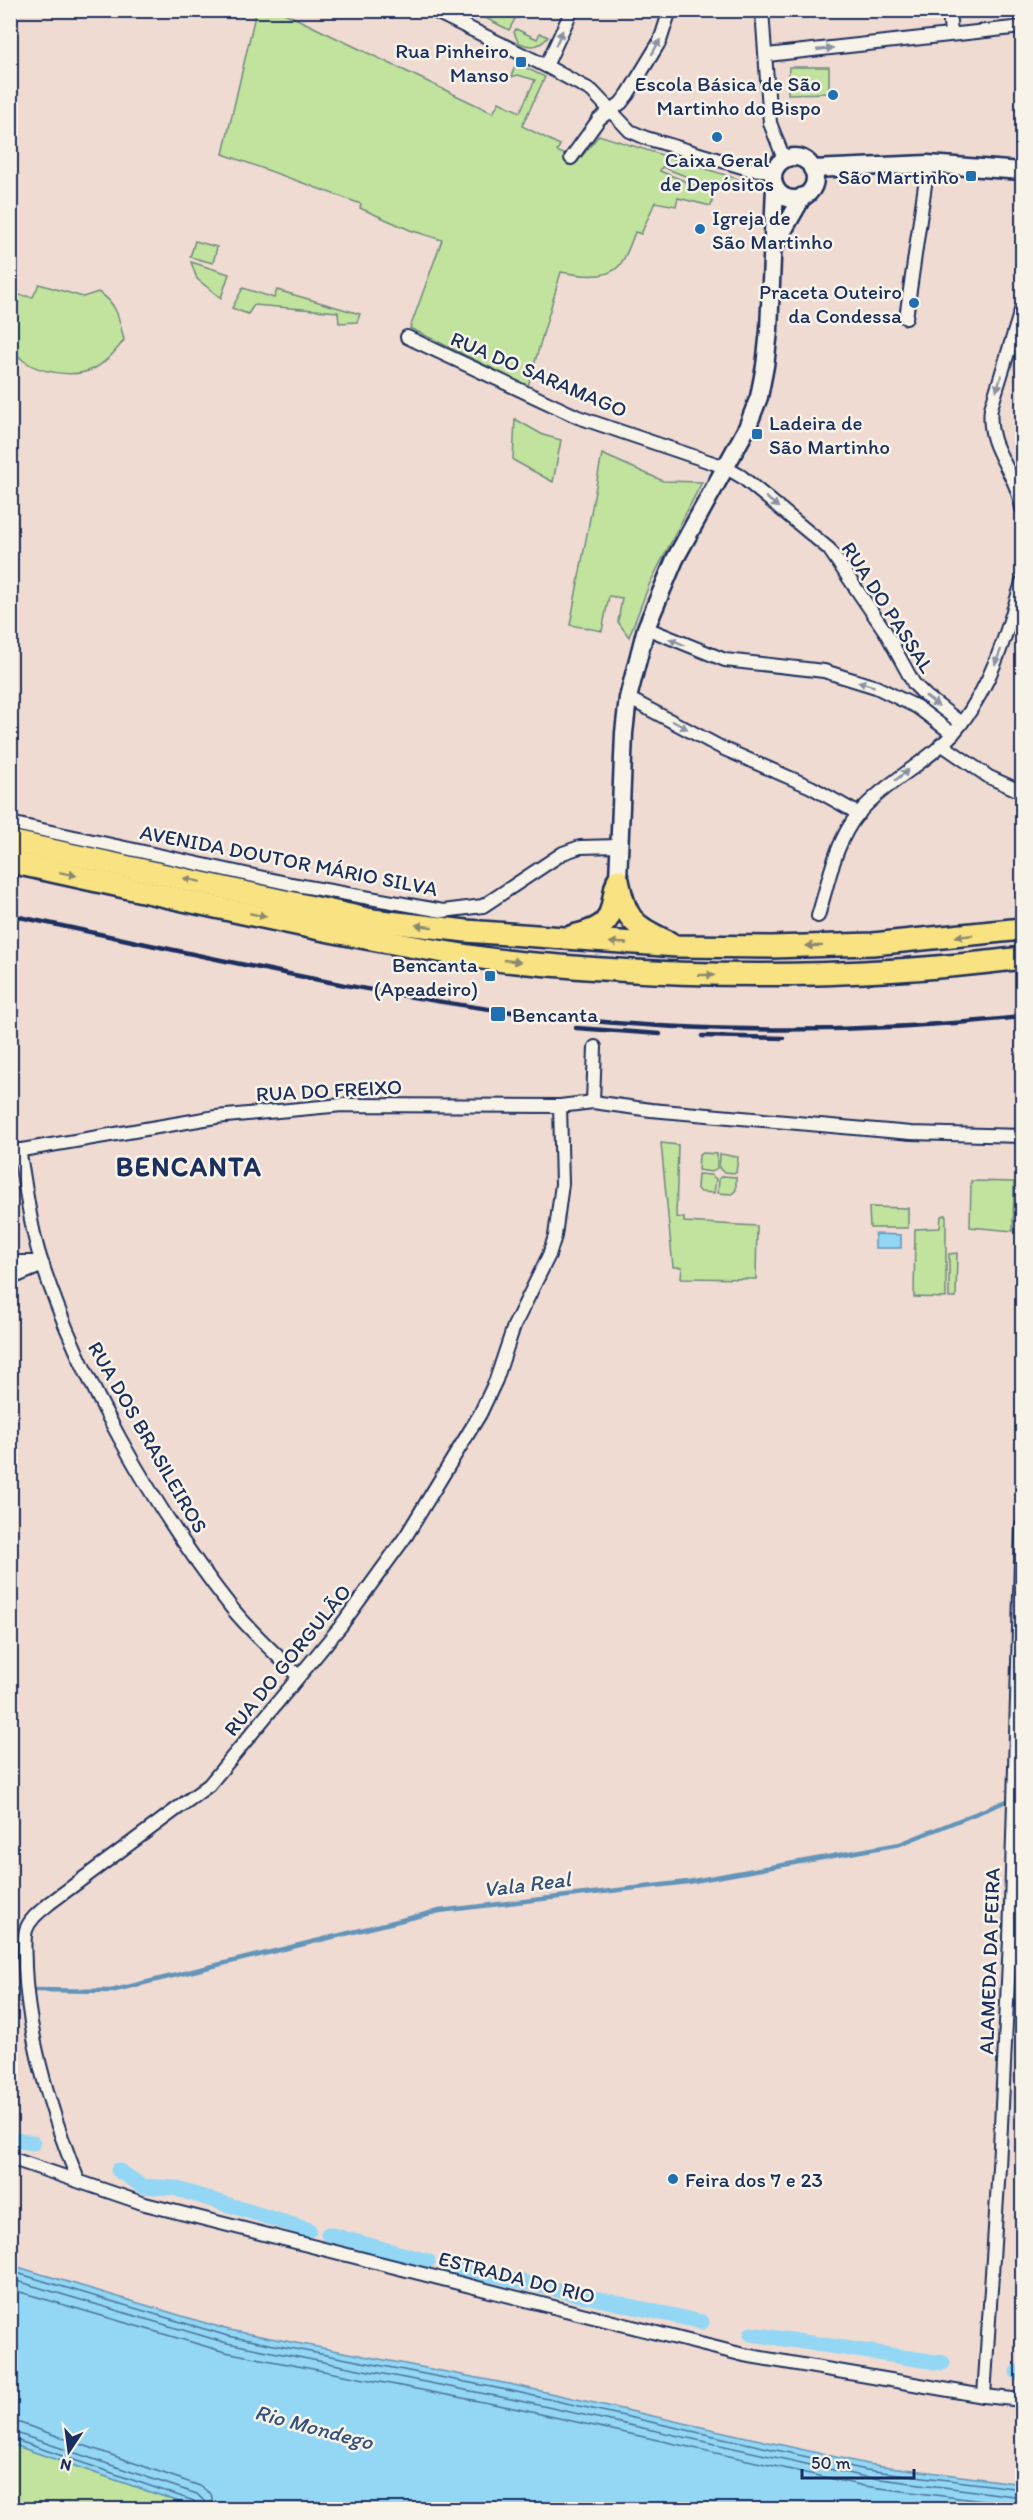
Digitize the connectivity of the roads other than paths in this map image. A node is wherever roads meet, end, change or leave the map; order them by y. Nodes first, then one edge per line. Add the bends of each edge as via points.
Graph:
1 (432, 10) edge
2 (572, 10) edge
3 (670, 10) edge
4 (762, 10) edge
5 (949, 10) edge
6 (452, 15) edge
7 (1023, 27) edge
8 (951, 34) junction
9 (767, 55) junction
10 (546, 66) junction
11 (609, 110) junction
12 (571, 158) dead end
13 (928, 164) junction
14 (1023, 171) edge
15 (778, 173) junction
16 (810, 183) junction
17 (773, 249) junction
18 (1023, 307) edge
19 (906, 318) dead end
20 (407, 337) dead end
21 (725, 467) junction
22 (1023, 508) edge
23 (1022, 586) edge
24 (645, 628) junction
25 (628, 698) junction
26 (962, 723) junction
27 (953, 734) junction
28 (941, 744) junction
29 (1023, 792) edge
30 (859, 814) junction
31 (10, 823) edge
32 (10, 841) edge
33 (619, 846) junction
34 (10, 862) edge
35 (618, 880) junction
36 (818, 916) dead end
37 (1023, 929) edge
38 (560, 939) junction
39 (676, 946) junction
40 (1023, 958) edge
41 (595, 1047) dead end
42 (593, 1101) junction
43 (560, 1106) junction
44 (1023, 1136) edge
45 (15, 1151) edge
46 (10, 1262) edge
47 (43, 1265) junction
48 (19, 1275) dead end
49 (1023, 1526) edge
50 (298, 1676) junction
51 (1019, 1742) edge
52 (10, 2158) edge
53 (78, 2180) junction
54 (984, 2396) junction
55 (1023, 2400) edge

1 - 6 street
10 -> 2 street
11 -> 3 street via 621,103 639,76 660,41
4 - 9 street
5 - 8 street
6 - 10 street
7 - 8 street
9 -> 8 street
9 - 15 street via 770,123
10 - 11 street via 592,91
11 - 12 street via 598,119
11 - 15 street via 630,131 646,138 749,169
13 - 14 street
13 - 16 street via 867,166
13 - 19 street
15 - 16 street via 784,196 797,198
15 - 16 street via 791,157 803,159
15 - 17 street
16 - 17 street
17 - 21 street via 765,366 753,413
18 -> 22 street via 990,419 994,446 1014,478
20 - 21 street, RUA DO SARAMAGO via 578,417
21 - 24 street via 675,559
21 -> 26 street, RUA DO PASSAL via 829,549 885,631 914,684
23 -> 26 street via 995,666
24 - 25 street
27 -> 24 street via 917,707 876,687 824,671 725,660
25 -> 30 street
25 - 33 street
26 - 27 street
27 - 28 street
28 - 29 street via 989,777
30 -> 28 street
30 - 36 street via 841,841
31 - 33 street, AVENIDA DOUTOR MÁRIO SILVA via 291,884 442,911 483,906 563,853 580,847
38 -> 32 highway via 372,920
33 - 35 street
34 -> 40 highway via 369,939 536,964 685,975 766,976 860,973
35 - 38 highway via 605,924 596,931
35 - 39 highway via 623,906 632,921
37 -> 39 highway via 873,944
39 -> 38 highway
41 - 42 street
42 - 43 street, RUA DO FREIXO
42 - 44 street, RUA DO FREIXO via 651,1110 911,1133
43 - 45 street, RUA DO FREIXO via 342,1105 216,1117
43 - 50 street, RUA DO GORGULÃO via 562,1184 555,1236 514,1326 496,1380 480,1414 406,1536 340,1627
45 - 47 street, RUA DOS BRASILEIROS
46 - 47 street
47 - 48 street
47 - 50 street, RUA DOS BRASILEIROS via 75,1352 154,1494 232,1609
49 - 51 street, ALAMEDA DA FEIRA
50 - 53 street, RUA DO GORGULÃO via 209,1785 50,1903 26,1929 26,1998 45,2080
51 - 54 street, ALAMEDA DA FEIRA
52 - 53 street, ESTRADA DO RIO
53 - 54 street, ESTRADA DO RIO via 145,2204 744,2355
54 - 55 street, ESTRADA DO RIO

